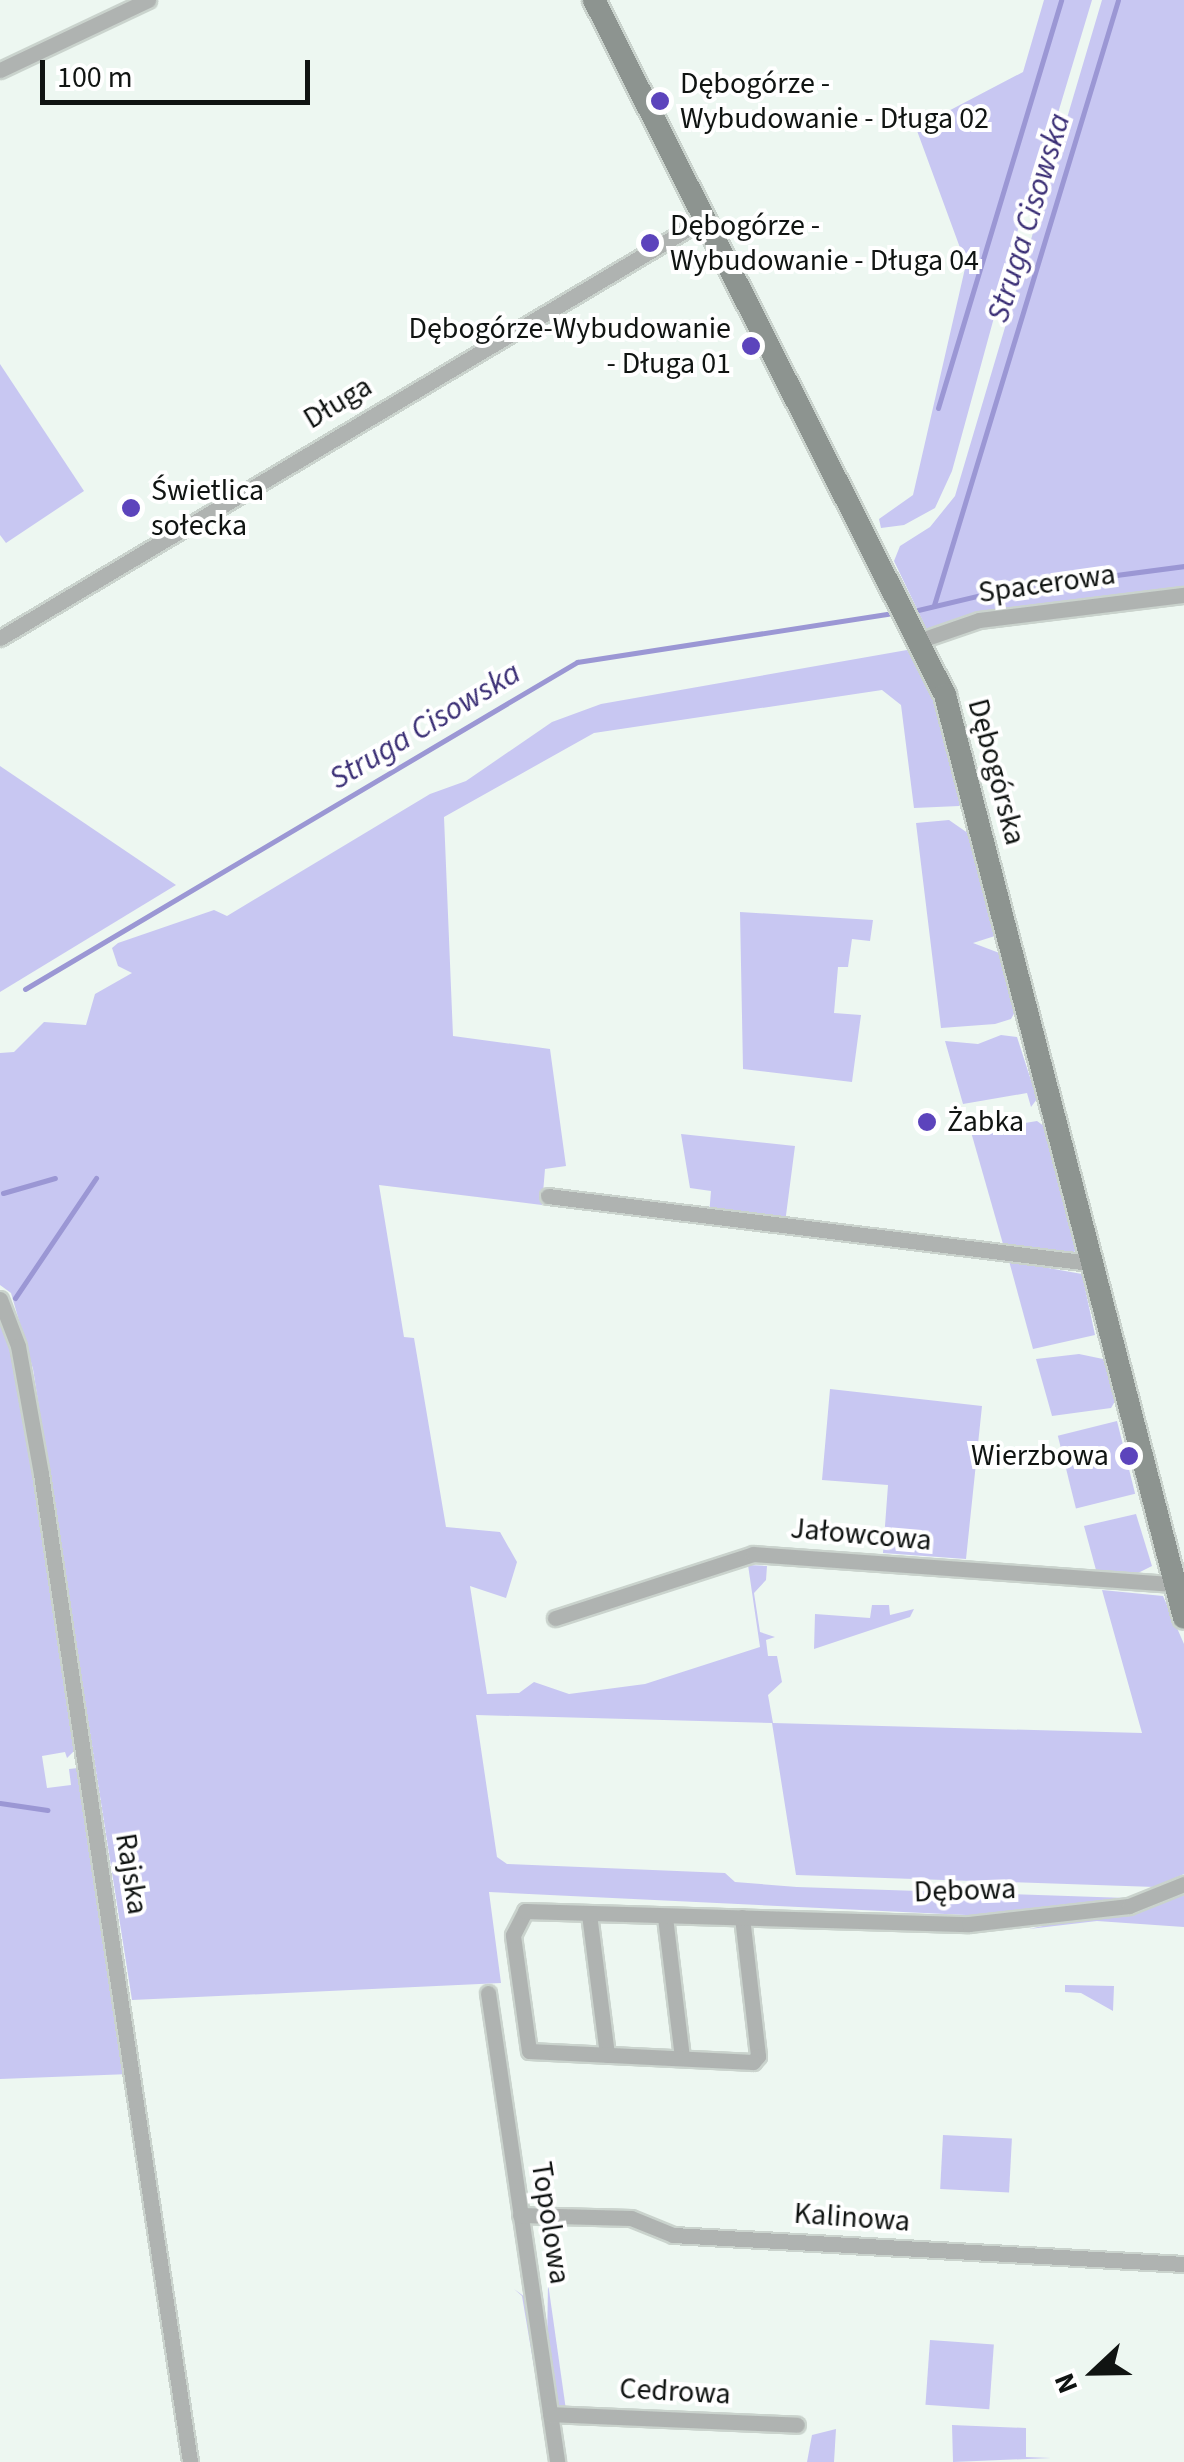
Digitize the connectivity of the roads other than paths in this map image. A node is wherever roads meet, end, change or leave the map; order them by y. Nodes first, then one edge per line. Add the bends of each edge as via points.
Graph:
1 (148, 0) edge
2 (594, 0) edge
3 (0, 70) edge
4 (706, 218) junction
5 (1184, 596) edge
6 (0, 638) edge
7 (921, 640) junction
8 (548, 1196) dead end
9 (1090, 1263) junction
10 (0, 1299) edge
11 (1173, 1584) junction
12 (555, 1618) dead end
13 (1184, 1618) edge
14 (1184, 1884) edge
15 (589, 1914) junction
16 (666, 1916) junction
17 (742, 1917) junction
18 (488, 1993) dead end
19 (607, 2054) junction
20 (682, 2058) junction
21 (520, 2215) junction
22 (1184, 2264) edge
23 (550, 2414) junction
24 (797, 2425) dead end
25 (190, 2462) edge
26 (558, 2462) edge

1 - 3 street
2 - 4 street, Dębogórska
4 - 6 street, Długa
4 - 7 street, Dębogórska
5 - 7 street, Spacerowa via 979,620
7 - 9 street, Dębogórska via 950,708
8 - 9 street
9 - 11 street, Dębogórska
10 - 25 street, Rajska via 18,1346 41,1474 142,2110
11 - 12 street, Jałowcowa via 753,1554
11 - 13 street, Dębogórska
14 - 17 street, Dębowa via 1129,1906 969,1924
15 - 16 street, Dębowa
15 - 19 street
15 - 19 street, Dębowa via 525,1911 514,1935 530,2050
16 - 17 street, Dębowa
16 - 20 street
17 - 20 street, Dębowa via 758,2056 754,2062
18 - 21 street, Topolowa
19 - 20 street, Dębowa
21 - 22 street, Kalinowa via 631,2218 674,2235
21 - 23 street, Topolowa
23 - 24 street, Cedrowa
23 - 26 street, Topolowa

